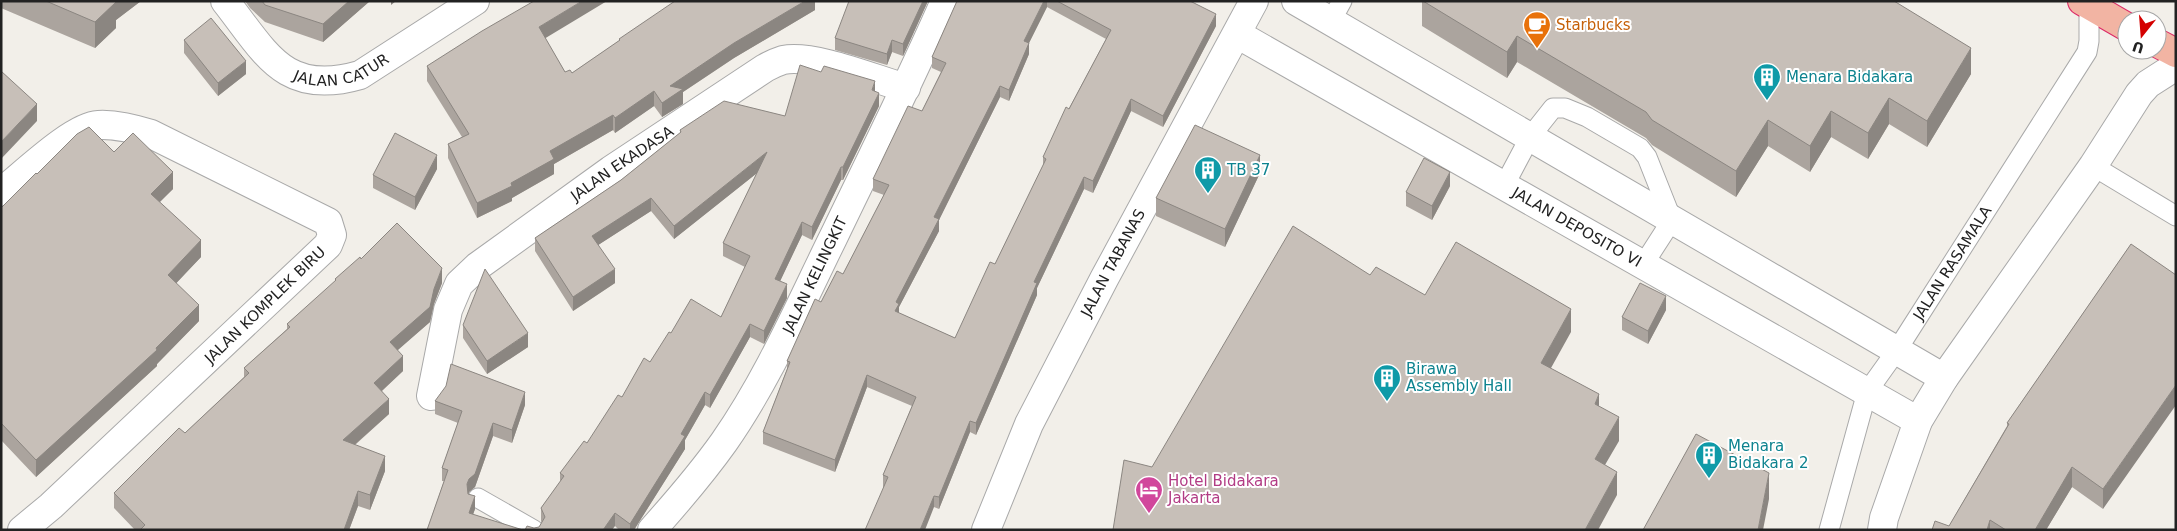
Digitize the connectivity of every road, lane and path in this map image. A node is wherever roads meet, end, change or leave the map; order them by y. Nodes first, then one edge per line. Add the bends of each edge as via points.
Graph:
1 (225, 1) edge
2 (475, 1) edge
3 (945, 1) edge
4 (1254, 1) edge
5 (1296, 1) edge
6 (2085, 3) edge
7 (1336, 11) edge
8 (2117, 17) edge
9 (2117, 21) edge
10 (1237, 34) junction
11 (2151, 60) edge
12 (2176, 66) edge
13 (906, 88) junction
14 (2139, 94) junction
15 (1530, 137) junction
16 (2092, 166) junction
17 (1504, 186) junction
18 (1, 192) edge
19 (2176, 216) edge
20 (1672, 220) junction
21 (1643, 265) junction
22 (1896, 350) junction
23 (1944, 378) junction
24 (1867, 392) junction
25 (430, 396) dead end
26 (1918, 421) junction
27 (478, 498) dead end
28 (1, 519) edge
29 (10, 530) edge
30 (22, 530) edge
31 (534, 530) edge
32 (652, 530) edge
33 (986, 530) edge
34 (1829, 530) edge
35 (1882, 530) edge

1 - 2 street, JALAN CATUR via 275,65 295,77 315,82 338,81 360,75
3 - 13 street, JALAN KELINGKIT
4 - 10 street, JALAN TABANAS
5 - 7 street
6 - 8 lane
6 - 9 highway
6 - 22 lane, JALAN RASAMALA via 2087,52
7 - 15 street
10 - 17 street, JALAN DEPOSITO VI
10 - 33 street, JALAN TABANAS via 1029,424
11 - 14 street
12 - 14 street via 2148,84
13 - 25 street, JALAN EKADASA via 802,59 782,60 765,68 611,170 478,266 459,284 448,310
13 - 32 street, JALAN KELINGKIT via 754,394 725,441
14 - 16 street
15 - 17 lane
15 - 20 street
15 - 20 lane via 1553,108 1565,108 1587,117 1640,148 1647,157
16 - 19 lane
16 - 23 street
17 - 21 street, JALAN DEPOSITO VI
18 - 30 street, JALAN KOMPLEK BIRU via 76,132 96,125 123,127 151,134 328,222 332,235 328,246
20 - 21 lane
20 - 22 street
21 - 24 street, JALAN DEPOSITO VI
22 - 23 street
22 - 24 lane, JALAN RASAMALA
23 - 26 street
24 - 26 street, JALAN DEPOSITO VI
24 - 34 lane, JALAN RASAMALA
26 - 35 street
27 - 31 lane
28 - 29 street

